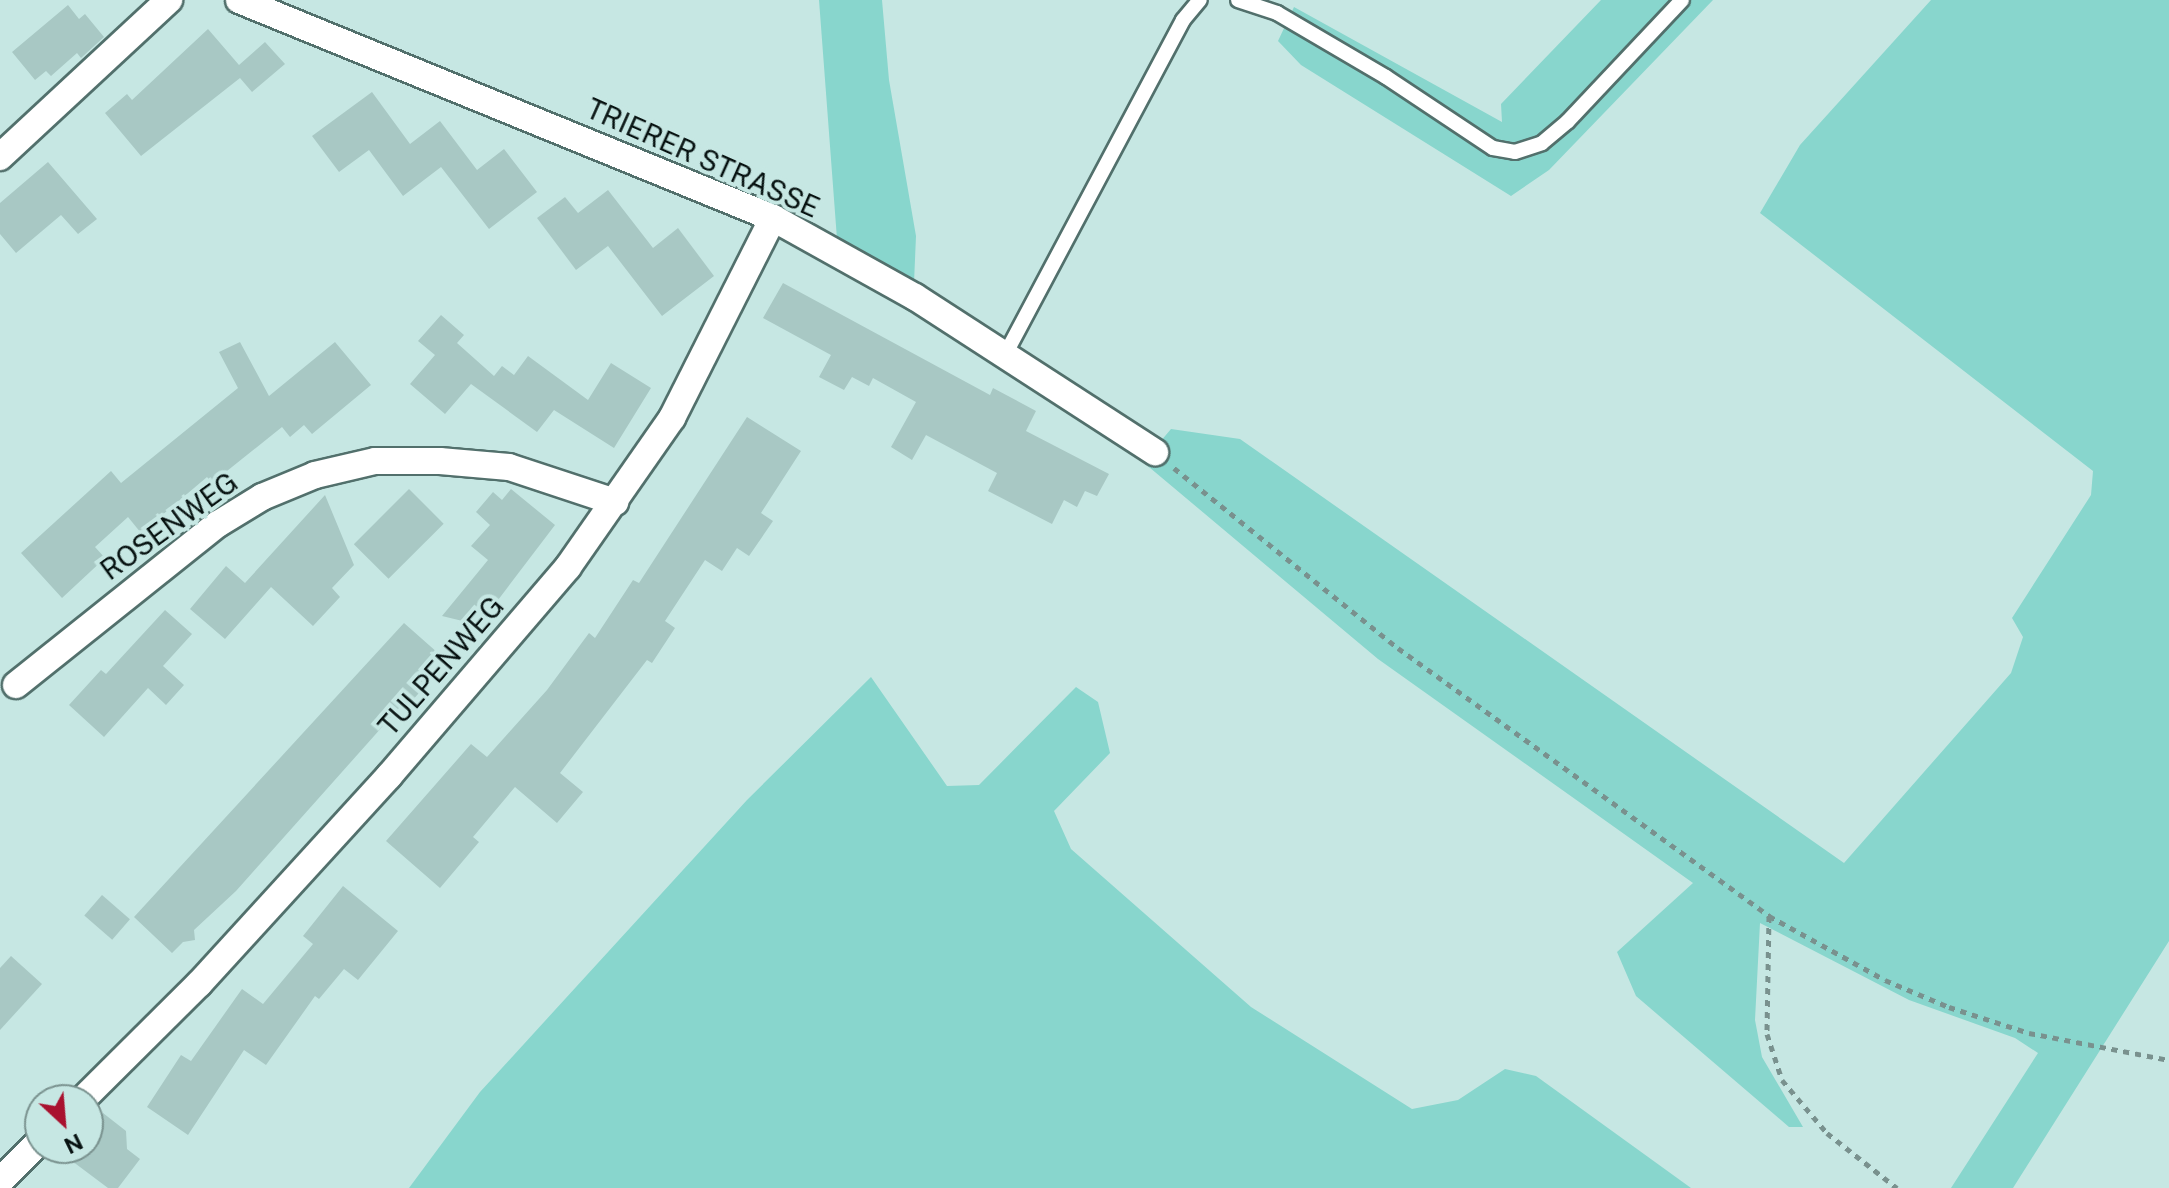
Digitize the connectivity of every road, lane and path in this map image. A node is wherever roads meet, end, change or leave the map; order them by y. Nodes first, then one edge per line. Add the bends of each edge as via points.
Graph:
1 (169, 0) edge
2 (239, 0) edge
3 (1200, 0) edge
4 (1238, 0) edge
5 (1682, 0) edge
6 (0, 157) edge
7 (773, 218) junction
8 (1006, 353) junction
9 (1155, 452) joint
10 (615, 502) junction
11 (16, 685) dead end
12 (1769, 916) junction
13 (2169, 1060) edge
14 (98, 1084) edge
15 (24, 1157) edge
16 (0, 1181) edge
17 (1897, 1188) edge

1 - 6 street
2 - 7 street, TRIERER STRASSE
3 - 8 lane via 1183,20
4 - 5 lane via 1277,13 1493,148 1515,152 1542,143 1568,121
7 - 8 street, TRIERER STRASSE
7 - 10 street, TULPENWEG via 672,418
8 - 9 street, TRIERER STRASSE
9 - 12 path via 1398,648
10 - 11 street, ROSENWEG via 509,467 375,461 315,475 262,497 218,524
10 - 14 street, TULPENWEG via 568,567 389,776 199,984
12 - 13 path via 1885,980 1949,1007 2029,1033
12 - 17 path via 1767,1034 1782,1080 1827,1133
15 - 16 street

